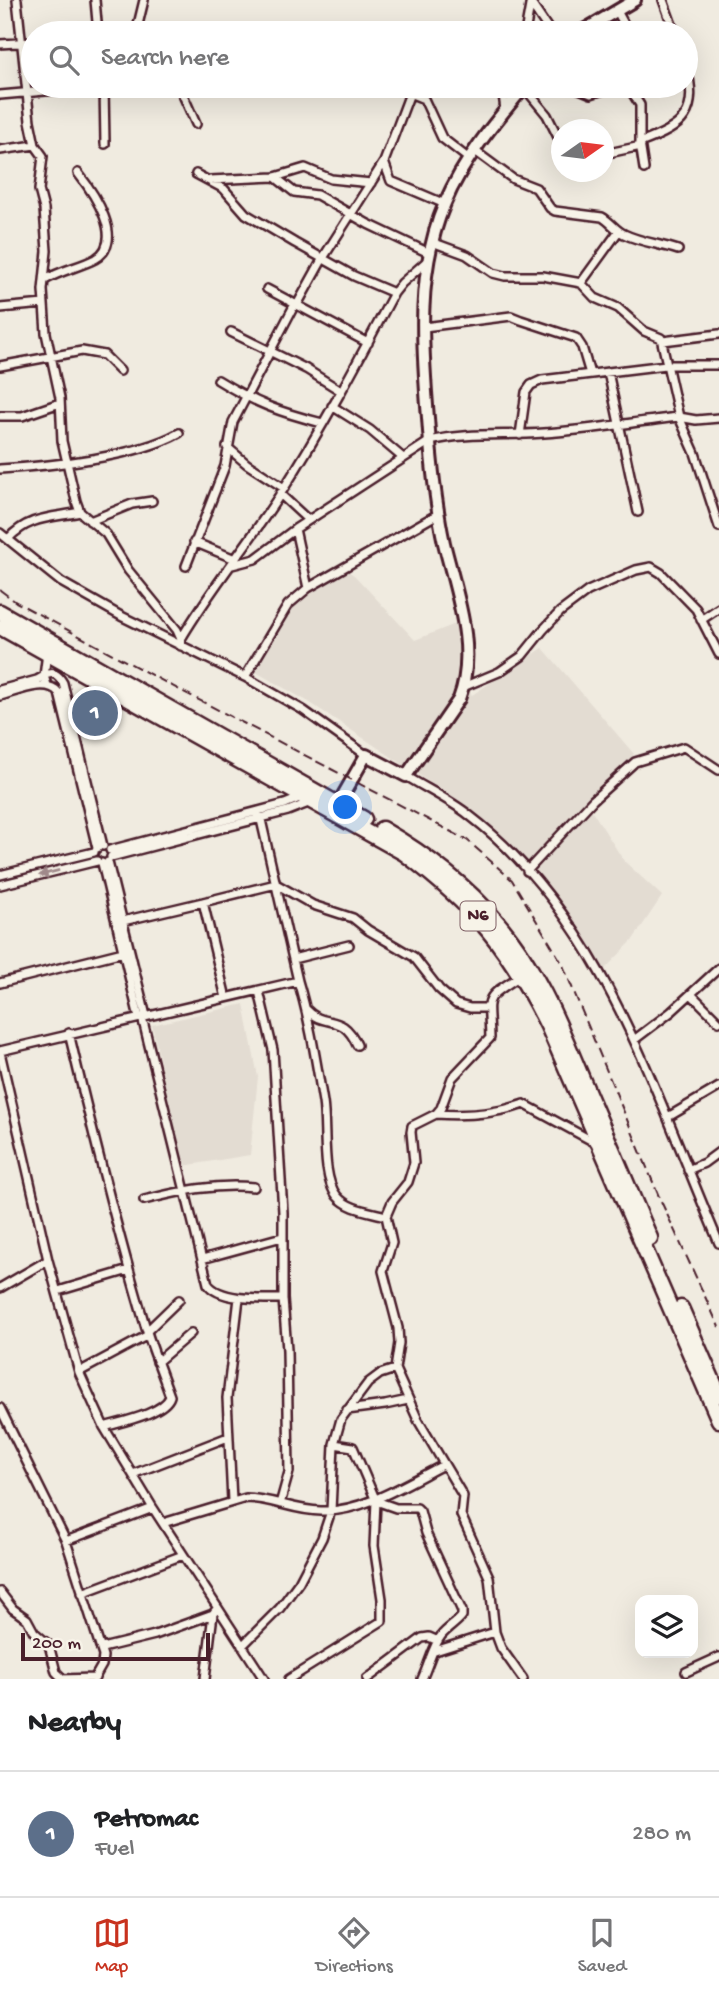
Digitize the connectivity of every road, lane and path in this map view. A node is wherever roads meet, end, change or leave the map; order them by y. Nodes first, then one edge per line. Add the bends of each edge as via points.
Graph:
1 (17, 0) edge
2 (94, 0) edge
3 (144, 0) edge
4 (635, 0) edge
5 (663, 0) edge
6 (531, 1) edge
7 (617, 11) junction
8 (97, 21) edge
9 (139, 21) edge
10 (527, 21) edge
11 (544, 21) edge
12 (600, 21) edge
13 (622, 21) edge
14 (671, 21) edge
15 (21, 34) edge
16 (21, 43) edge
17 (0, 44) edge
18 (21, 94) edge
19 (0, 95) edge
20 (28, 98) edge
21 (103, 98) edge
22 (184, 98) edge
23 (408, 98) edge
24 (418, 98) edge
25 (504, 98) edge
26 (515, 98) edge
27 (534, 98) edge
28 (636, 98) edge
29 (689, 98) edge
30 (505, 110) junction
31 (551, 123) edge
32 (196, 124) dead end
33 (105, 144) dead end
34 (35, 145) junction
35 (641, 145) junction
36 (0, 150) edge
37 (614, 152) edge
38 (472, 155) junction
39 (384, 162) junction
40 (644, 169) dead end
41 (78, 173) dead end
42 (196, 174) dead end
43 (275, 177) junction
44 (210, 180) junction
45 (371, 183) junction
46 (445, 204) junction
47 (350, 213) junction
48 (618, 232) junction
49 (432, 242) junction
50 (678, 250) dead end
51 (428, 257) junction
52 (323, 258) junction
53 (44, 280) junction
54 (581, 283) junction
55 (267, 289) dead end
56 (394, 293) junction
57 (44, 304) junction
58 (296, 305) junction
59 (0, 308) edge
60 (424, 327) junction
61 (231, 332) dead end
62 (719, 334) edge
63 (663, 341) junction
64 (368, 343) junction
65 (270, 349) junction
66 (50, 356) junction
67 (666, 365) junction
68 (719, 365) edge
69 (0, 366) edge
70 (120, 371) dead end
71 (608, 372) junction
72 (590, 374) junction
73 (218, 380) dead end
74 (341, 391) junction
75 (246, 397) junction
76 (60, 404) junction
77 (332, 407) junction
78 (0, 415) edge
79 (679, 417) junction
80 (719, 418) edge
81 (322, 423) junction
82 (619, 423) junction
83 (179, 433) dead end
84 (520, 435) junction
85 (430, 442) junction
86 (227, 447) junction
87 (403, 458) junction
88 (66, 461) junction
89 (0, 469) edge
90 (282, 491) junction
91 (152, 501) dead end
92 (80, 512) junction
93 (638, 512) dead end
94 (438, 514) junction
95 (307, 519) junction
96 (90, 521) junction
97 (719, 527) edge
98 (295, 528) junction
99 (0, 533) edge
100 (8, 539) junction
101 (194, 542) junction
102 (233, 562) junction
103 (186, 566) dead end
104 (308, 588) junction
105 (719, 608) edge
106 (0, 612) edge
107 (701, 620) junction
108 (0, 627) edge
109 (181, 642) junction
110 (47, 653) junction
111 (719, 654) edge
112 (77, 670) junction
113 (44, 676) junction
114 (244, 677) junction
115 (47, 685) junction
116 (60, 687) junction
117 (463, 687) junction
118 (0, 690) edge
119 (0, 696) edge
120 (366, 755) junction
121 (719, 770) edge
122 (406, 776) junction
123 (307, 799) junction
124 (335, 808) junction
125 (260, 815) junction
126 (103, 855) junction
127 (527, 871) junction
128 (0, 875) edge
129 (276, 884) junction
130 (0, 885) edge
131 (203, 902) junction
132 (123, 921) junction
133 (349, 945) dead end
134 (122, 952) junction
135 (293, 959) junction
136 (719, 968) edge
137 (521, 975) junction
138 (298, 981) junction
139 (0, 983) edge
140 (259, 991) junction
141 (691, 994) junction
142 (226, 998) junction
143 (306, 1008) junction
144 (487, 1008) junction
145 (143, 1017) junction
146 (719, 1022) edge
147 (69, 1034) junction
148 (634, 1040) junction
149 (357, 1045) dead end
150 (0, 1052) edge
151 (719, 1087) edge
152 (436, 1114) junction
153 (668, 1117) junction
154 (598, 1144) junction
155 (719, 1152) edge
156 (688, 1170) junction
157 (254, 1187) dead end
158 (184, 1190) junction
159 (144, 1200) dead end
160 (386, 1216) junction
161 (282, 1237) junction
162 (719, 1243) edge
163 (202, 1259) junction
164 (48, 1260) junction
165 (130, 1270) junction
166 (0, 1289) edge
167 (58, 1292) junction
168 (239, 1298) junction
169 (283, 1299) junction
170 (179, 1300) dead end
171 (148, 1333) junction
172 (191, 1333) dead end
173 (157, 1362) junction
174 (395, 1369) junction
175 (79, 1373) junction
176 (719, 1395) edge
177 (408, 1399) junction
178 (0, 1408) edge
179 (347, 1410) junction
180 (719, 1420) edge
181 (104, 1427) junction
182 (228, 1437) junction
183 (334, 1444) junction
184 (443, 1465) junction
185 (133, 1474) junction
186 (375, 1500) junction
187 (232, 1501) junction
188 (280, 1504) junction
189 (153, 1508) junction
190 (331, 1511) junction
191 (163, 1523) junction
192 (66, 1541) junction
193 (183, 1555) junction
194 (0, 1592) edge
195 (82, 1593) junction
196 (215, 1611) junction
197 (495, 1632) junction
198 (438, 1641) junction
199 (242, 1646) junction
200 (102, 1648) junction
201 (435, 1651) junction
202 (719, 1657) edge
203 (685, 1672) dead end
204 (97, 1677) edge
205 (62, 1679) edge
206 (205, 1679) edge
207 (264, 1679) edge
208 (289, 1679) edge
209 (367, 1679) edge
210 (422, 1679) edge
211 (523, 1679) edge

1 - 15 street
2 - 8 street
3 - 9 street
4 - 7 street
5 - 14 street
6 - 10 street
6 - 11 street
7 - 12 street
7 - 13 street
16 - 17 street
18 - 19 street
20 - 34 street
21 - 33 street
22 - 32 street
23 - 39 street
24 - 38 street via 427,103 442,138
25 - 30 street
26 - 30 street
27 - 31 street
28 - 35 street via 640,105
29 - 35 street via 685,117
30 - 38 street
34 - 36 street
34 - 53 street via 43,156 39,190 47,251
35 - 37 street
35 - 40 street
38 - 46 street
38 - 48 street via 536,188 555,211 602,217
39 - 45 street
39 - 46 street via 391,181
41 - 53 street via 107,226 108,243 98,257
42 - 44 street
43 - 44 street
43 - 45 street via 305,168 331,179
43 - 47 street via 294,192 317,195
44 - 52 street via 246,214
45 - 47 street
46 - 49 street
47 - 51 street
47 - 52 street
48 - 50 street
48 - 54 street
49 - 51 street
49 - 54 street via 467,255 493,273
51 - 56 street
51 - 60 street
52 - 56 street
52 - 58 street
53 - 57 street
54 - 63 street via 595,298 618,308
55 - 58 street
56 - 64 street
57 - 59 street
57 - 66 street
58 - 64 street
58 - 65 street
60 - 72 street via 518,317 576,338
60 - 85 street
61 - 65 street
62 - 63 street
63 - 67 street
64 - 74 street
65 - 74 street
65 - 75 street
66 - 69 street
66 - 70 street via 95,352
66 - 76 street
67 - 68 street
67 - 71 street
67 - 79 street
71 - 72 street
71 - 82 street
72 - 84 street via 531,385
73 - 75 street
74 - 77 street
75 - 81 street via 275,411
75 - 86 street
76 - 78 street via 22,416
76 - 88 street
77 - 81 street
77 - 87 street
79 - 80 street
79 - 82 street
79 - 97 street
81 - 90 street
82 - 84 street
82 - 93 street
83 - 88 street via 155,445
84 - 85 street via 480,434
85 - 87 street
85 - 94 street
86 - 90 street
86 - 101 street via 221,477
87 - 95 street
88 - 89 street
88 - 92 street
90 - 95 street
90 - 102 street
91 - 96 street
92 - 96 street
92 - 100 street via 33,520
94 - 104 street
94 - 117 street via 463,618 467,653
95 - 98 street
96 - 109 street via 109,538 128,570 177,629
98 - 102 street via 255,559
98 - 104 street
99 - 100 street
100 - 109 street via 61,582 121,616
101 - 102 street
101 - 103 street
102 - 109 street via 202,603
104 - 114 street via 288,605
105 - 107 street
106 - 124 highway, N6
107 - 111 street
107 - 117 street via 661,573 650,567 636,570 580,596 542,630 522,656
108 - 110 highway, N6
109 - 114 street
110 - 112 highway, N6
110 - 113 street
112 - 116 street
112 - 123 highway, N6
113 - 115 street
113 - 116 street via 54,673 60,677
113 - 118 street
114 - 120 street via 303,710
115 - 116 street
115 - 119 street
116 - 126 street
117 - 122 street
120 - 122 street
120 - 124 street
121 - 127 street via 684,747 635,762
122 - 127 street via 468,814
123 - 124 highway, N6
123 - 125 street
124 - 137 highway, N6 via 454,892 501,944
124 - 176 highway, N6 via 402,840 438,865 499,924 525,962 560,1025
125 - 126 street
125 - 129 street
126 - 128 street
126 -> 130 street
126 - 132 street
126 - 134 street
127 - 148 street via 581,941
129 - 131 street
129 - 135 street
129 - 144 street via 313,905 353,918 414,957 456,1004
131 - 132 street
131 - 142 street
132 - 145 street
133 - 135 street
134 - 139 street
134 - 145 street
135 - 138 street
136 - 141 street
137 - 144 street via 492,995
137 - 154 highway, N6
138 - 140 street
138 - 143 street
140 - 142 street
140 - 161 street via 273,1051
141 - 146 street
141 - 148 street
142 - 145 street
143 - 149 street via 315,1017 348,1027
143 - 160 street via 334,1192 352,1208
144 - 152 street via 490,1038 452,1078
145 - 147 street
145 - 158 street
147 - 150 street
147 - 165 street
148 - 153 street
150 - 164 street
151 - 153 street
152 - 154 street via 479,1114 524,1104
152 - 160 street via 412,1126 414,1163 408,1182
153 - 156 street
154 - 180 highway, N6
155 - 156 street
156 - 162 street
157 - 158 street
158 - 159 street
158 - 163 street
160 - 174 street via 392,1242 383,1271 398,1328
161 - 163 street
161 - 169 street
163 - 168 street via 210,1288
164 - 166 street
164 - 167 street
165 - 167 street
165 - 171 street
167 - 175 street
168 - 169 street
168 - 182 street via 227,1398
169 - 188 street via 289,1472
170 - 171 street
171 - 173 street
171 - 175 street
172 - 173 street
173 - 181 street via 170,1400 150,1412
174 - 177 street
174 - 179 street via 368,1382
175 - 181 street
177 - 179 street
177 - 184 street
178 - 192 street
179 - 183 street
181 - 185 street
182 - 185 street
182 - 187 street
183 - 186 street via 353,1447
183 - 190 street
184 - 186 street
184 - 197 street via 463,1496 463,1522 489,1577
185 - 189 street
186 - 190 street
186 - 198 street via 420,1511 462,1616
186 - 208 street via 374,1546 382,1621
187 - 188 street via 258,1498
187 - 191 street
188 - 190 street
189 - 191 street
189 - 192 street
190 - 199 street via 299,1582
191 - 193 street
192 - 195 street
193 - 195 street
193 - 196 street
194 - 205 street via 49,1644
195 - 200 street
196 - 199 street
196 - 200 street via 155,1635
196 - 206 street
197 - 201 street
197 - 211 street
198 - 201 street
198 - 209 street via 422,1638
199 - 207 street
200 - 204 street
201 - 210 street
202 - 203 street
204 - 205 street

